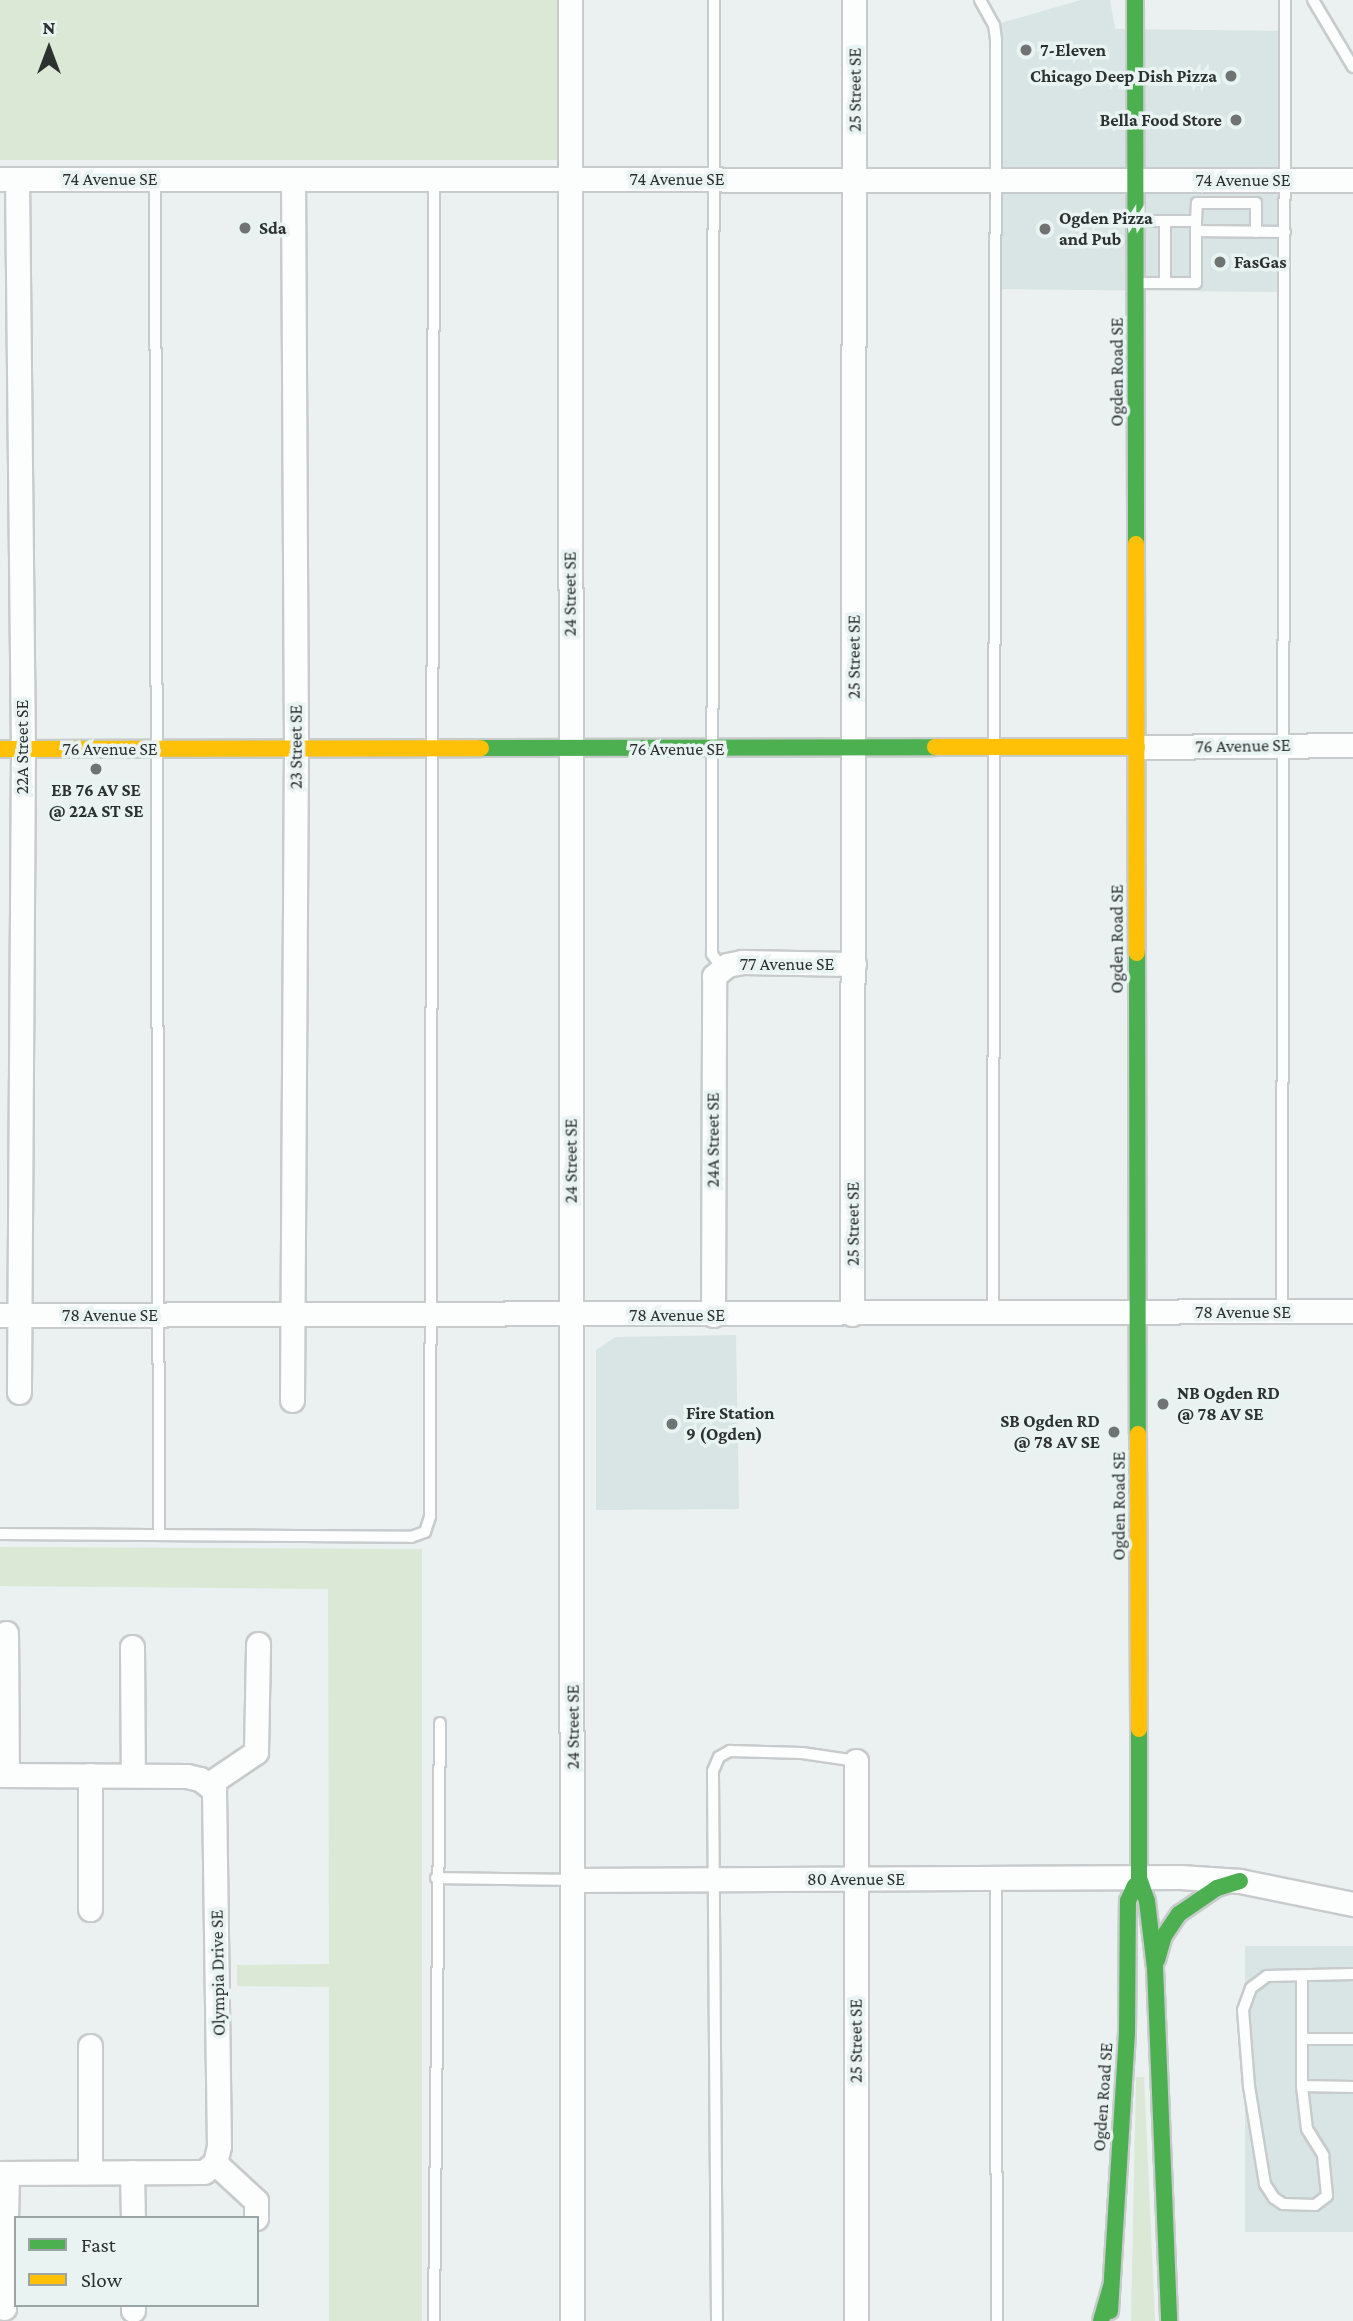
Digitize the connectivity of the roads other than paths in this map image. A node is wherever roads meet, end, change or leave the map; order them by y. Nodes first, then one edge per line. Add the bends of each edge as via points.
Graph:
1 (570, 0) edge
2 (714, 0) edge
3 (854, 0) edge
4 (980, 0) edge
5 (1135, 0) edge
6 (1285, 0) edge
7 (1313, 0) edge
8 (1353, 67) edge
9 (9, 179) edge
10 (155, 179) junction
11 (293, 179) junction
12 (434, 179) junction
13 (570, 180) junction
14 (716, 180) junction
15 (855, 180) junction
16 (996, 180) junction
17 (1136, 180) junction
18 (1286, 180) junction
19 (1353, 180) edge
20 (1136, 221) junction
21 (1165, 221) junction
22 (1196, 226) junction
23 (1256, 232) junction
24 (1285, 232) junction
25 (1165, 283) junction
26 (1136, 284) junction
27 (1353, 745) edge
28 (1282, 746) junction
29 (995, 747) junction
30 (1137, 747) junction
31 (434, 748) junction
32 (570, 748) junction
33 (854, 748) junction
34 (11, 749) edge
35 (157, 749) junction
36 (296, 749) junction
37 (713, 749) junction
38 (854, 964) junction
39 (722, 968) junction
40 (1282, 1311) junction
41 (1353, 1311) edge
42 (993, 1313) junction
43 (1138, 1313) junction
44 (852, 1314) junction
45 (9, 1315) edge
46 (158, 1315) junction
47 (292, 1315) junction
48 (572, 1315) junction
49 (713, 1315) junction
50 (433, 1316) junction
51 (19, 1392) dead end
52 (292, 1400) dead end
53 (0, 1534) edge
54 (159, 1534) junction
55 (6, 1633) dead end
56 (258, 1644) dead end
57 (132, 1647) dead end
58 (440, 1723) dead end
59 (856, 1761) joint
60 (133, 1774) junction
61 (4, 1775) edge
62 (90, 1775) junction
63 (209, 1784) junction
64 (436, 1878) junction
65 (857, 1878) junction
66 (996, 1878) junction
67 (1139, 1878) junction
68 (573, 1880) junction
69 (715, 1880) junction
70 (1240, 1881) junction
71 (1353, 1904) edge
72 (90, 1909) dead end
73 (1155, 1968) junction
74 (1353, 1975) edge
75 (1302, 1976) junction
76 (1302, 2039) junction
77 (1353, 2039) edge
78 (90, 2046) dead end
79 (1302, 2086) junction
80 (1353, 2087) edge
81 (215, 2163) junction
82 (90, 2172) junction
83 (132, 2172) junction
84 (4, 2173) edge
85 (132, 2216) edge
86 (256, 2216) edge
87 (1111, 2287) junction
88 (4, 2308) dead end
89 (434, 2321) edge
90 (572, 2321) edge
91 (717, 2321) edge
92 (856, 2321) edge
93 (997, 2321) edge
94 (1101, 2321) edge
95 (1109, 2321) edge
96 (1169, 2321) edge

1 - 13 street, 24 Street SE
2 - 14 lane
3 - 15 street, 25 Street SE
4 - 16 lane via 995,32
5 - 17 main road, Ogden Road SE
6 - 18 lane
7 - 8 lane
9 - 10 street, 74 Avenue SE
9 - 34 street, 22A Street SE
10 - 11 street, 74 Avenue SE
10 - 35 lane
11 - 12 street, 74 Avenue SE
11 - 36 street, 23 Street SE
12 - 13 street, 74 Avenue SE
12 - 31 lane
13 - 14 street, 74 Avenue SE
13 - 32 street, 24 Street SE
14 - 15 street, 74 Avenue SE
14 - 37 lane
15 - 16 street, 74 Avenue SE
15 - 33 street, 25 Street SE
16 - 17 street, 74 Avenue SE
16 - 29 lane
17 - 18 street, 74 Avenue SE
17 - 20 main road, Ogden Road SE
18 - 19 street, 74 Avenue SE
18 - 24 lane
20 - 21 lane
20 - 26 main road, Ogden Road SE
21 - 22 lane
21 - 25 lane
22 - 23 lane
22 - 23 lane via 1197,203 1255,203
22 - 25 lane via 1196,283
23 - 24 lane
24 - 28 lane
25 - 26 lane
26 - 30 main road, Ogden Road SE
27 - 28 street, 76 Avenue SE
28 - 30 street, 76 Avenue SE
28 - 40 lane
29 - 30 main road, 76 Avenue SE
29 - 33 main road, 76 Avenue SE
29 - 42 lane
30 - 43 main road, Ogden Road SE
31 - 32 main road, 76 Avenue SE
31 - 36 main road, 76 Avenue SE
31 - 50 lane
32 - 37 main road, 76 Avenue SE
32 - 48 street, 24 Street SE
33 - 37 main road, 76 Avenue SE
33 - 38 street, 25 Street SE
34 - 35 main road, 76 Avenue SE
34 - 45 street, 22A Street SE
35 - 36 main road, 76 Avenue SE
35 - 46 lane
36 - 47 street, 23 Street SE
37 - 39 lane via 712,954
38 - 39 street, 77 Avenue SE via 742,962
38 - 44 street, 25 Street SE
39 - 49 street, 24A Street SE via 712,983
40 - 41 street, 78 Avenue SE
40 - 43 street, 78 Avenue SE
42 - 43 street, 78 Avenue SE
42 - 44 street, 78 Avenue SE
43 - 67 main road, Ogden Road SE
44 - 49 street, 78 Avenue SE
45 - 46 street, 78 Avenue SE
45 - 51 street, 22A Street SE
46 - 47 street, 78 Avenue SE
46 - 54 lane
47 - 50 street, 78 Avenue SE
47 - 52 street, 23 Street SE
48 - 49 street, 78 Avenue SE
48 - 50 street, 78 Avenue SE
48 - 68 street, 24 Street SE
50 - 54 lane via 429,1347 430,1517 425,1532 411,1537
53 - 54 lane
55 - 61 street
56 - 63 street via 256,1752
57 - 60 street
58 - 64 lane
59 - 65 street, 25 Street SE
59 - 69 lane via 755,1751 730,1751 719,1757 712,1770
60 - 62 street
60 - 63 street via 187,1776
61 - 62 street
62 - 72 street
63 - 81 street, Olympia Drive SE via 216,1802 219,2146
64 - 68 lane
64 - 89 lane
65 - 66 street, 80 Avenue SE
65 - 69 street, 80 Avenue SE
65 - 92 street, 25 Street SE
66 - 67 street, 80 Avenue SE
66 - 93 lane
67 - 70 street, 80 Avenue SE
67 - 73 main road, Ogden Road SE via 1147,1901
67 - 87 main road, Ogden Road SE via 1128,1901 1126,2046
68 - 69 street, 80 Avenue SE
68 - 90 street, 24 Street SE
69 - 91 lane
70 - 71 street, 80 Avenue SE
70 - 73 main road via 1198,1899 1171,1922
73 - 96 main road, Ogden Road SE
74 - 75 lane
75 - 76 lane
75 - 79 lane via 1267,1976 1251,1988 1243,2010 1249,2086 1265,2184 1283,2204 1315,2205 1327,2196 1323,2155 1307,2129
76 - 77 lane
76 - 79 lane
78 - 82 street
79 - 80 lane
81 - 83 street via 204,2172
81 - 86 street via 256,2200
82 - 83 street
82 - 84 street
83 - 85 street
84 - 88 street
87 - 94 main road
87 - 95 main road, Ogden Road SE

